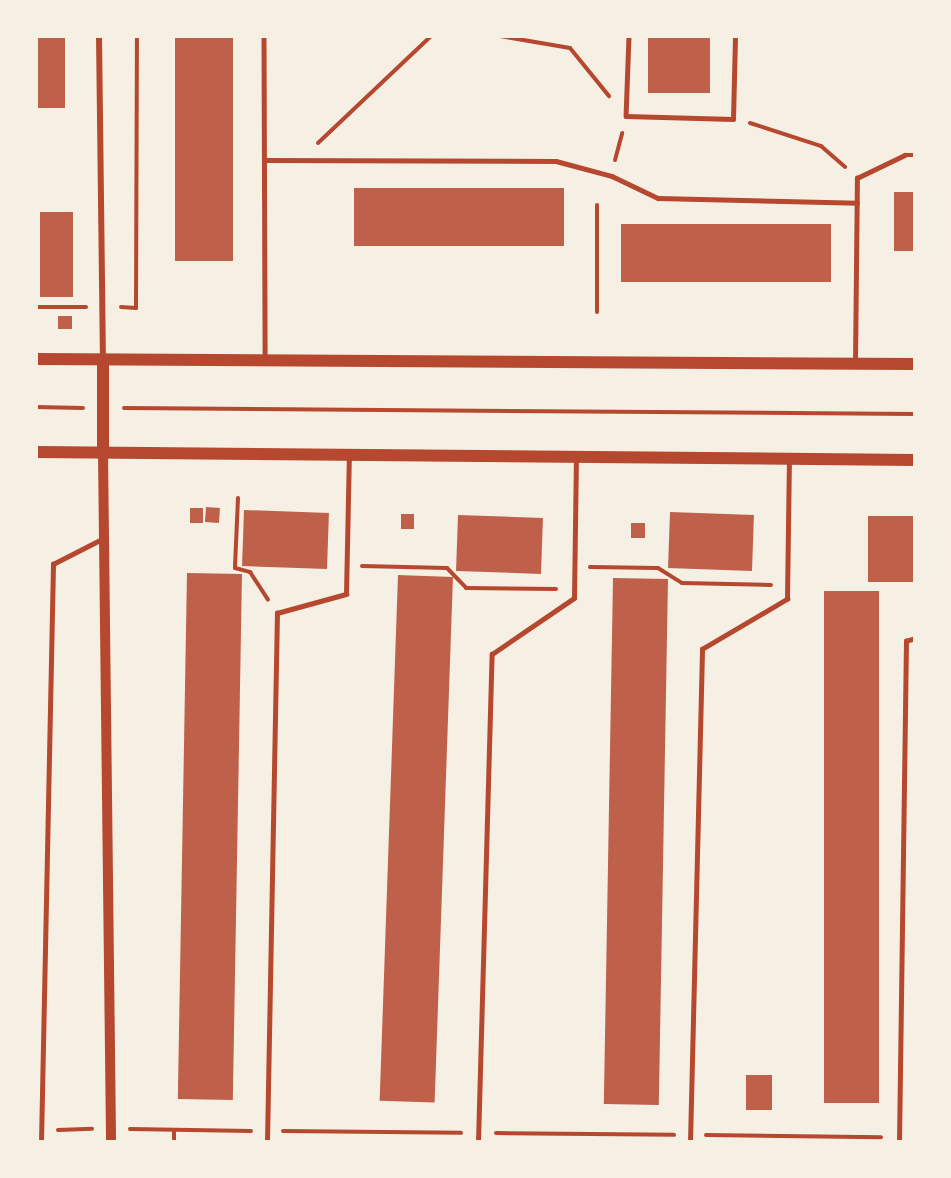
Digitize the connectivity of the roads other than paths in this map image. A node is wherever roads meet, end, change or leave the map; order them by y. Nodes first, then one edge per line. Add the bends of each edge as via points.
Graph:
1 (99, 36) edge
2 (264, 36) edge
3 (628, 36) edge
4 (735, 36) edge
5 (915, 155) edge
6 (264, 160) junction
7 (857, 203) junction
8 (36, 359) edge
9 (102, 360) junction
10 (265, 360) junction
11 (855, 363) junction
12 (915, 364) edge
13 (36, 452) edge
14 (103, 453) junction
15 (349, 455) junction
16 (576, 457) junction
17 (789, 459) junction
18 (915, 460) edge
19 (102, 539) junction
20 (915, 638) edge
21 (41, 1142) edge
22 (111, 1142) edge
23 (267, 1142) edge
24 (478, 1142) edge
25 (690, 1142) edge
26 (899, 1142) edge

1 - 9 street
2 - 6 lane
3 - 4 lane via 626,116 733,119
5 - 7 lane via 905,155 857,178
6 - 7 lane via 556,161 612,176 657,198
6 - 10 lane
7 - 11 lane
8 - 9 main road
9 - 10 main road
9 - 14 main road
10 - 11 main road
11 - 12 main road
13 - 14 main road
14 - 15 main road
14 - 19 street
15 - 16 main road
15 - 23 lane via 345,594 277,613
16 - 17 main road
16 - 24 lane via 574,598 492,654
17 - 18 main road
17 - 25 lane via 787,599 702,650
19 - 21 lane via 52,564
19 - 22 street
20 - 26 lane via 906,641

